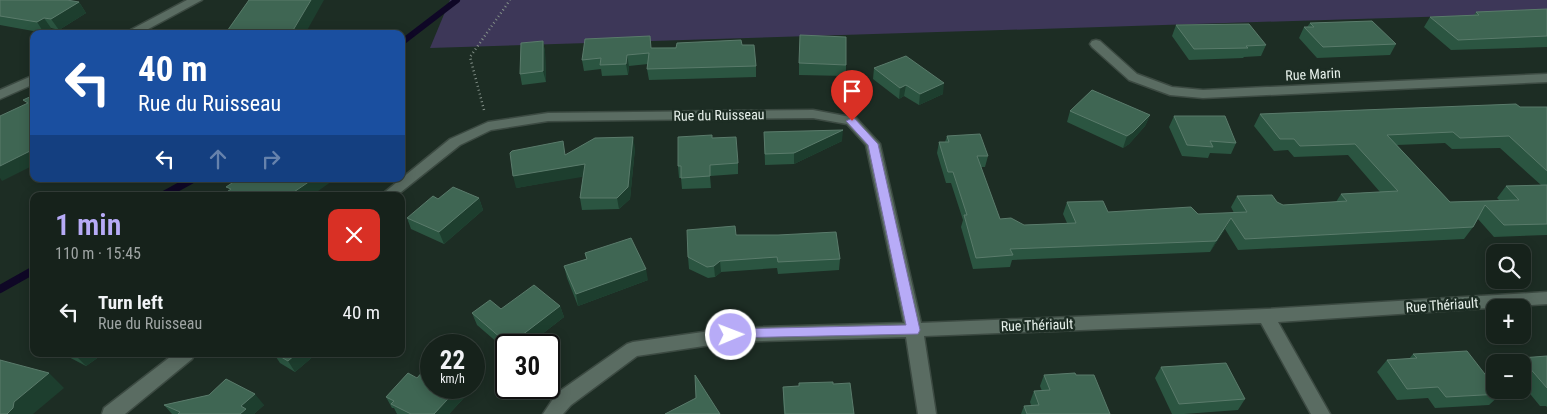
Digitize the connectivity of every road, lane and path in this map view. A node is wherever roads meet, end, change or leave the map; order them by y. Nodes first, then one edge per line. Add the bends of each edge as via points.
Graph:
1 (196, 0) edge
2 (510, 0) edge
3 (137, 30) edge
4 (1096, 44) dead end
5 (1547, 78) edge
6 (30, 81) edge
7 (0, 95) edge
8 (488, 126) junction
9 (405, 182) edge
10 (405, 182) edge
11 (392, 192) edge
12 (1547, 298) edge
13 (1266, 316) junction
14 (914, 330) junction
15 (182, 357) edge
16 (111, 414) edge
17 (552, 414) edge
18 (927, 414) edge
19 (1321, 414) edge

1 - 3 street
2 - 8 path via 470,57
4 - 5 street, Rue Marin via 1133,77 1170,91 1203,94
6 - 7 street
8 - 10 street, Rue du Ruisseau via 456,142
8 - 14 street, Rue du Ruisseau via 548,117 813,114 852,121 873,144
9 - 11 street, Rue du Ruisseau
12 - 13 street, Rue Thériault
13 - 14 street, Rue Thériault
13 - 19 street
14 - 17 street, Rue Thériault via 731,335 633,349 564,399
14 - 18 street, Rue du Ruisseau
15 - 16 street

